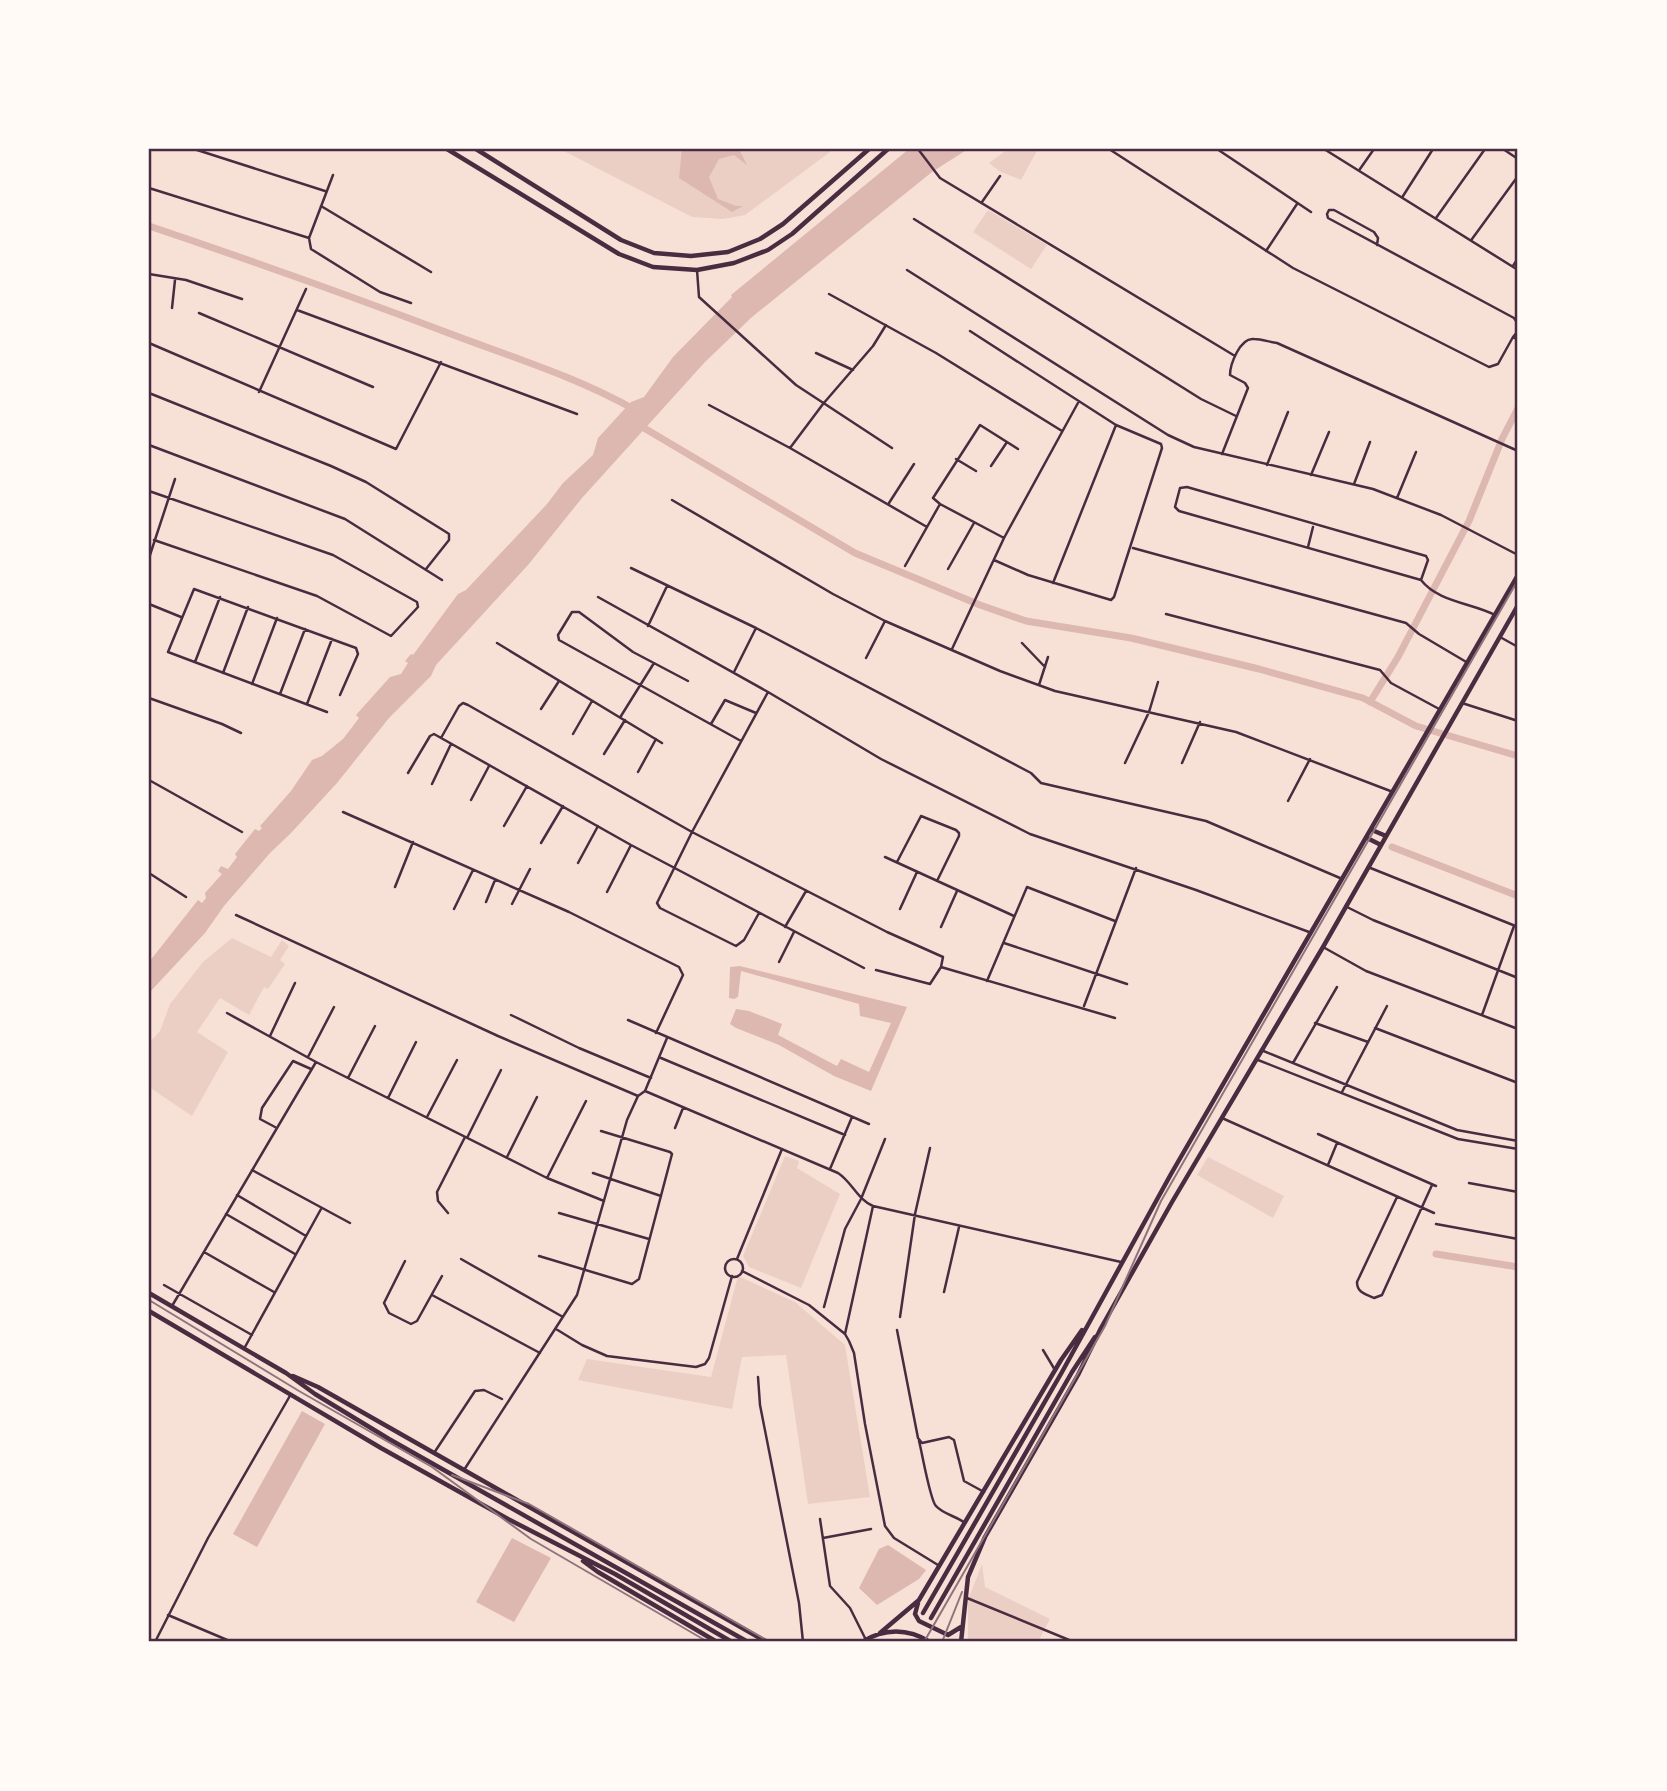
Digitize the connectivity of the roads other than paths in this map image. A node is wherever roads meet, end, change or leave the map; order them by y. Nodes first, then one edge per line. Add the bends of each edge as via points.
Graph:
1 (194, 149) edge
2 (447, 149) edge
3 (476, 149) edge
4 (870, 149) edge
5 (888, 149) edge
6 (918, 149) edge
7 (1109, 149) edge
8 (1217, 149) edge
9 (1326, 149) edge
10 (1374, 149) edge
11 (1433, 149) edge
12 (1485, 149) edge
13 (1503, 149) edge
14 (1518, 159) edge
15 (1359, 170) junction
16 (333, 175) dead end
17 (999, 176) dead end
18 (1518, 177) edge
19 (149, 188) edge
20 (326, 191) junction
21 (1403, 196) junction
22 (982, 202) junction
23 (1297, 204) junction
24 (321, 206) junction
25 (1311, 212) dead end
26 (1436, 218) junction
27 (914, 219) dead end
28 (309, 237) junction
29 (1472, 239) junction
30 (1377, 244) junction
31 (1266, 251) junction
32 (1518, 258) edge
33 (1513, 266) junction
34 (697, 270) junction
35 (907, 270) dead end
36 (1518, 270) edge
37 (431, 272) dead end
38 (149, 274) edge
39 (175, 279) junction
40 (306, 289) dead end
41 (830, 294) dead end
42 (242, 299) dead end
43 (411, 303) dead end
44 (172, 308) dead end
45 (297, 310) junction
46 (199, 313) dead end
47 (1518, 324) edge
48 (886, 325) junction
49 (970, 331) dead end
50 (1518, 331) edge
51 (1513, 337) junction
52 (1518, 340) edge
53 (149, 343) edge
54 (278, 348) junction
55 (816, 353) dead end
56 (1235, 356) junction
57 (441, 362) junction
58 (853, 370) junction
59 (373, 387) dead end
60 (149, 393) edge
61 (259, 393) junction
62 (1079, 401) junction
63 (823, 404) junction
64 (709, 405) dead end
65 (1288, 412) dead end
66 (577, 414) dead end
67 (1236, 416) junction
68 (1116, 425) junction
69 (1062, 432) junction
70 (1329, 432) dead end
71 (1007, 442) junction
72 (1370, 442) dead end
73 (149, 445) edge
74 (790, 448) junction
75 (892, 448) dead end
76 (1018, 449) dead end
77 (1518, 451) edge
78 (1416, 452) dead end
79 (1222, 454) junction
80 (956, 459) junction
81 (914, 464) dead end
82 (1267, 465) junction
83 (991, 466) dead end
84 (976, 471) dead end
85 (1311, 475) junction
86 (174, 479) dead end
87 (1354, 484) junction
88 (149, 491) edge
89 (169, 498) junction
90 (1397, 498) junction
91 (671, 500) dead end
92 (888, 504) junction
93 (940, 504) junction
94 (974, 523) junction
95 (1314, 525) junction
96 (927, 527) junction
97 (1004, 538) junction
98 (155, 540) junction
99 (151, 545) edge
100 (1132, 547) junction
101 (1308, 547) junction
102 (1518, 555) edge
103 (149, 558) edge
104 (994, 560) junction
105 (905, 566) dead end
106 (631, 568) dead end
107 (426, 569) junction
108 (948, 569) dead end
109 (1518, 575) edge
110 (442, 580) dead end
111 (1421, 580) junction
112 (1053, 583) junction
113 (667, 586) junction
114 (220, 597) junction
115 (598, 597) dead end
116 (149, 604) edge
117 (1518, 605) edge
118 (248, 607) junction
119 (1166, 614) dead end
120 (1495, 615) junction
121 (182, 617) junction
122 (276, 618) junction
123 (885, 621) junction
124 (648, 626) junction
125 (756, 628) junction
126 (305, 629) junction
127 (1500, 637) junction
128 (332, 639) junction
129 (497, 643) dead end
130 (1022, 643) dead end
131 (1518, 647) edge
132 (953, 649) junction
133 (1048, 657) dead end
134 (866, 658) dead end
135 (195, 662) junction
136 (654, 663) junction
137 (1468, 663) junction
138 (1045, 667) junction
139 (223, 673) junction
140 (734, 673) junction
141 (559, 681) junction
142 (688, 681) dead end
143 (1158, 682) dead end
144 (252, 684) junction
145 (640, 685) junction
146 (1040, 685) junction
147 (768, 692) junction
148 (280, 694) junction
149 (340, 695) dead end
150 (149, 698) edge
151 (592, 701) junction
152 (1462, 703) junction
153 (307, 704) junction
154 (541, 709) dead end
155 (1441, 710) junction
156 (327, 712) dead end
157 (1149, 712) junction
158 (756, 713) junction
159 (620, 718) junction
160 (625, 720) junction
161 (1518, 721) edge
162 (1200, 722) junction
163 (710, 724) junction
164 (241, 733) dead end
165 (573, 734) dead end
166 (441, 738) junction
167 (656, 739) junction
168 (741, 741) junction
169 (662, 743) dead end
170 (451, 744) junction
171 (604, 754) dead end
172 (1310, 759) junction
173 (1125, 763) dead end
174 (1182, 763) dead end
175 (489, 765) junction
176 (638, 772) dead end
177 (408, 773) dead end
178 (149, 780) edge
179 (432, 784) dead end
180 (527, 786) junction
181 (1393, 792) junction
182 (471, 800) dead end
183 (1288, 801) dead end
184 (563, 806) junction
185 (342, 813) dead end
186 (504, 826) dead end
187 (598, 826) junction
188 (1372, 830) junction
189 (242, 832) dead end
190 (692, 832) junction
191 (1386, 836) junction
192 (1367, 838) junction
193 (413, 842) junction
194 (541, 843) dead end
195 (631, 845) junction
196 (1381, 845) junction
197 (885, 857) dead end
198 (897, 862) junction
199 (578, 863) dead end
200 (1368, 867) junction
201 (674, 868) junction
202 (1136, 868) junction
203 (530, 869) dead end
204 (473, 870) junction
205 (917, 872) junction
206 (149, 873) edge
207 (495, 880) junction
208 (1343, 880) junction
209 (937, 881) junction
210 (394, 887) dead end
211 (520, 890) junction
212 (806, 891) junction
213 (957, 891) junction
214 (607, 892) dead end
215 (186, 897) dead end
216 (486, 902) dead end
217 (512, 904) dead end
218 (1346, 906) junction
219 (454, 909) dead end
220 (900, 909) dead end
221 (759, 913) junction
222 (236, 915) dead end
223 (1014, 916) junction
224 (1115, 921) junction
225 (786, 926) junction
226 (1516, 926) edge
227 (941, 927) dead end
228 (794, 932) junction
229 (1312, 934) junction
230 (1003, 943) junction
231 (1323, 947) junction
232 (779, 962) dead end
233 (941, 967) junction
234 (864, 968) dead end
235 (876, 970) dead end
236 (1498, 970) junction
237 (1097, 974) junction
238 (1518, 978) edge
239 (987, 981) junction
240 (295, 983) dead end
241 (1127, 984) dead end
242 (1338, 987) dead end
243 (1387, 1006) dead end
244 (334, 1007) dead end
245 (1084, 1008) junction
246 (227, 1013) dead end
247 (511, 1015) dead end
248 (1482, 1015) junction
249 (1115, 1018) dead end
250 (628, 1020) dead end
251 (1315, 1023) junction
252 (374, 1026) dead end
253 (1375, 1028) junction
254 (1518, 1029) edge
255 (656, 1033) junction
256 (270, 1036) junction
257 (667, 1038) junction
258 (416, 1042) dead end
259 (1368, 1042) junction
260 (1261, 1050) junction
261 (308, 1057) junction
262 (660, 1057) junction
263 (457, 1060) dead end
264 (1256, 1060) junction
265 (316, 1062) junction
266 (1293, 1063) junction
267 (311, 1069) junction
268 (501, 1070) dead end
269 (348, 1078) junction
270 (651, 1078) junction
271 (1518, 1083) edge
272 (1346, 1085) junction
273 (645, 1091) junction
274 (1342, 1092) junction
275 (638, 1096) junction
276 (537, 1097) dead end
277 (388, 1098) junction
278 (586, 1101) dead end
279 (684, 1108) junction
280 (427, 1117) junction
281 (853, 1117) junction
282 (1222, 1118) junction
283 (869, 1124) dead end
284 (276, 1128) junction
285 (675, 1128) dead end
286 (601, 1131) dead end
287 (1318, 1134) dead end
288 (845, 1135) junction
289 (466, 1137) junction
290 (622, 1137) junction
291 (885, 1139) dead end
292 (1518, 1141) edge
293 (1337, 1143) junction
294 (930, 1148) dead end
295 (782, 1149) junction
296 (1518, 1149) edge
297 (507, 1157) junction
298 (1328, 1165) junction
299 (830, 1169) junction
300 (252, 1170) junction
301 (593, 1173) dead end
302 (547, 1178) junction
303 (610, 1179) junction
304 (1469, 1183) dead end
305 (1518, 1192) edge
306 (237, 1195) junction
307 (661, 1196) junction
308 (1397, 1197) junction
309 (861, 1199) junction
310 (604, 1201) junction
311 (873, 1206) junction
312 (1421, 1207) junction
313 (321, 1209) junction
314 (448, 1213) dead end
315 (559, 1213) dead end
316 (1434, 1213) dead end
317 (226, 1214) junction
318 (915, 1214) junction
319 (350, 1223) dead end
320 (597, 1224) junction
321 (1436, 1224) dead end
322 (959, 1225) junction
323 (306, 1236) junction
324 (649, 1239) junction
325 (1518, 1239) edge
326 (204, 1252) junction
327 (295, 1254) junction
328 (540, 1256) dead end
329 (461, 1259) dead end
330 (737, 1259) junction
331 (405, 1261) dead end
332 (1121, 1262) junction
333 (585, 1270) junction
334 (742, 1271) junction
335 (442, 1276) dead end
336 (732, 1276) junction
337 (164, 1285) dead end
338 (944, 1292) dead end
339 (149, 1293) edge
340 (179, 1293) junction
341 (275, 1293) junction
342 (432, 1294) junction
343 (172, 1306) junction
344 (824, 1307) dead end
345 (149, 1311) edge
346 (563, 1317) junction
347 (900, 1317) dead end
348 (1089, 1321) junction
349 (1101, 1328) junction
350 (556, 1329) junction
351 (897, 1330) dead end
352 (252, 1335) junction
353 (845, 1335) junction
354 (244, 1349) junction
355 (1043, 1350) dead end
356 (540, 1353) junction
357 (1055, 1370) junction
358 (286, 1373) junction
359 (758, 1377) dead end
360 (291, 1394) junction
361 (502, 1399) dead end
362 (919, 1441) junction
363 (434, 1453) junction
364 (464, 1470) junction
365 (984, 1492) junction
366 (820, 1519) dead end
367 (965, 1523) junction
368 (871, 1530) dead end
369 (822, 1538) junction
370 (578, 1557) junction
371 (941, 1566) junction
372 (964, 1597) junction
373 (919, 1600) junction
374 (923, 1613) dead end
375 (168, 1615) junction
376 (931, 1618) dead end
377 (962, 1626) junction
378 (880, 1633) junction
379 (864, 1641) edge
380 (1064, 1641) edge
381 (155, 1642) edge
382 (232, 1642) edge
383 (717, 1642) edge
384 (732, 1642) edge
385 (748, 1642) edge
386 (767, 1642) edge
387 (803, 1642) edge
388 (930, 1642) edge
389 (961, 1642) edge
390 (1074, 1642) edge

1 - 20 street
2 - 34 main road via 619,254 653,267
3 - 4 main road via 621,240 654,253 691,256 728,252 772,232
5 - 34 main road via 768,250
6 - 22 street via 940,178
7 - 31 street
8 - 23 street
9 - 15 street
10 - 15 street
11 - 21 street
12 - 26 street
13 - 14 street
15 - 21 street
16 - 20 street
17 - 22 street
18 - 29 street
19 - 28 street
20 - 24 street
21 - 26 street
22 - 56 street
23 - 25 street
23 - 31 street
24 - 28 street
24 - 37 street
26 - 29 street
27 - 67 street via 1201,399
28 - 43 street via 312,251 380,292
29 - 33 street
30 - 30 street via 1328,218 1329,210 1374,232
30 - 47 street
31 - 51 street via 1489,367 1497,364
32 - 33 street
33 - 36 street
34 - 63 street via 699,297 796,386
35 - 79 street via 1168,435
38 - 39 street
39 - 42 street
39 - 44 street
40 - 45 street
41 - 48 street
45 - 54 street
45 - 57 street
46 - 54 street
48 - 58 street
48 - 69 street
49 - 62 street
50 - 51 street
51 - 52 street
53 - 61 street
54 - 59 street
54 - 61 street
55 - 58 street
56 - 67 street via 1230,375 1248,388
56 - 77 street via 1250,339 1277,343
57 - 61 street via 396,450
57 - 66 street
58 - 63 street
60 - 107 street via 366,482 446,532 449,540
62 - 68 street
62 - 69 street
63 - 74 street
63 - 75 street
64 - 74 street
65 - 82 street
67 - 79 street
68 - 100 street via 1162,447
68 - 112 street
69 - 97 street
70 - 85 street
71 - 76 street
71 - 80 street via 980,425
71 - 83 street
72 - 87 street
73 - 107 street via 345,519
74 - 92 street
78 - 90 street
79 - 82 street
80 - 84 street
80 - 93 street via 934,493
81 - 92 street
82 - 85 street
85 - 87 street
86 - 89 street
87 - 90 street
88 - 89 street
89 - 98 street
89 - 98 street via 333,555 417,602 418,607 391,636 317,596
90 - 102 street
91 - 123 street
92 - 96 street
93 - 94 street
93 - 96 street
94 - 97 street
94 - 108 street
95 - 101 street
95 - 101 street via 1187,487 1180,488 1175,506 1179,511
95 - 111 street via 1426,556 1429,560
96 - 105 street
97 - 104 street
98 - 99 street
99 - 103 street
100 - 112 street via 1111,600
100 - 137 street via 1406,623
101 - 111 street
104 - 112 street
104 - 132 street
106 - 113 street
107 - 110 street
109 - 120 main road
111 - 120 street via 1438,595
113 - 124 street
113 - 125 street
114 - 118 street
114 - 121 street via 195,588
114 - 135 street
115 - 124 street
116 - 121 street
117 - 127 main road
118 - 122 street
118 - 139 street
119 - 155 street via 1380,670 1391,683
120 - 137 main road
121 - 135 street via 168,652
122 - 126 street
122 - 144 street
123 - 132 street
123 - 134 street
124 - 140 street
125 - 140 street
125 - 208 street via 1041,783 1206,821
126 - 128 street
126 - 148 street
127 - 131 street
127 - 152 main road
128 - 149 street via 358,650
128 - 153 street
129 - 141 street
130 - 138 street
132 - 146 street
133 - 138 street
135 - 139 street
136 - 142 street
136 - 145 street
136 - 145 street via 579,612 572,612 559,640
137 - 155 main road
138 - 146 street
139 - 144 street
140 - 147 street
141 - 151 street
141 - 154 street
143 - 157 street
144 - 148 street
145 - 159 street
145 - 163 street
146 - 157 street
147 - 158 street
147 - 202 street via 881,759 1030,834
148 - 153 street
150 - 164 street
151 - 159 street
151 - 165 street
152 - 161 street
152 - 191 main road
153 - 156 street
155 - 181 main road
157 - 162 street
157 - 173 street
158 - 163 street via 725,700
158 - 168 street
159 - 160 street
160 - 167 street
160 - 171 street
162 - 172 street
162 - 174 street
163 - 168 street
166 - 170 street
166 - 177 street via 430,736
166 - 190 street via 463,703
167 - 169 street
167 - 176 street
168 - 190 street
170 - 175 street
170 - 179 street
172 - 181 street
172 - 183 street
175 - 180 street
175 - 182 street
178 - 189 street
180 - 184 street
180 - 186 street
181 - 188 main road
184 - 187 street
184 - 194 street
185 - 193 street
187 - 195 street
187 - 199 street
188 - 191 main road
188 - 192 main road
190 - 201 street
190 - 212 street
191 - 196 main road
192 - 196 main road
192 - 208 main road
193 - 204 street
193 - 210 street
195 - 201 street
195 - 214 street
196 - 200 main road
197 - 198 street
198 - 205 street
198 - 209 street via 919,817 956,830 959,836
200 - 218 main road
200 - 226 street
201 - 221 street
201 - 221 street via 657,903 660,908 736,946
202 - 224 street
202 - 229 street
203 - 211 street
204 - 207 street
204 - 219 street
205 - 209 street
205 - 220 street
206 - 215 street
207 - 211 street
207 - 216 street
208 - 229 main road
209 - 213 street
211 - 217 street
211 - 255 street via 682,970
212 - 225 street
212 - 233 street via 941,954
213 - 223 street
213 - 227 street
218 - 231 main road
218 - 236 street
221 - 225 street
222 - 275 street
223 - 224 street via 1024,890 1030,887
223 - 230 street
224 - 237 street
225 - 228 street
226 - 236 street
228 - 232 street
228 - 234 street
229 - 332 main road
230 - 237 street
230 - 239 street
231 - 248 street via 1366,971
231 - 260 main road
233 - 235 street via 930,984
233 - 239 street
236 - 238 street
236 - 248 street
237 - 241 street
237 - 245 street
239 - 245 street
240 - 256 street
242 - 251 street
243 - 253 street
244 - 261 street
245 - 249 street
246 - 256 street
247 - 270 street
248 - 254 street
250 - 255 street
251 - 259 street
251 - 266 street
252 - 269 street
253 - 259 street
253 - 271 street
255 - 257 street
256 - 261 street
257 - 262 street
257 - 281 street
258 - 277 street
259 - 272 street
260 - 264 main road
260 - 266 street
261 - 265 street
262 - 270 street
262 - 288 street
263 - 280 street
264 - 274 street
264 - 282 main road
265 - 267 street
265 - 269 street
266 - 272 street
267 - 284 street
267 - 284 street via 293,1061 262,1108 260,1119
268 - 289 street
269 - 277 street
270 - 273 street
272 - 274 street
272 - 292 street via 1468,1134
273 - 275 street
273 - 279 street
274 - 296 street via 1458,1139
275 - 290 street
276 - 297 street
277 - 280 street
278 - 302 street
279 - 285 street
279 - 295 street
280 - 289 street
281 - 283 street
281 - 288 street
282 - 298 street
282 - 349 main road
284 - 300 street
286 - 290 street
287 - 293 street
288 - 299 street
289 - 297 street
289 - 314 street via 437,1192
290 - 303 street
290 - 307 street via 670,1152
291 - 309 street
293 - 298 street
293 - 312 street via 1434,1186
294 - 318 street
295 - 299 street
295 - 330 street
297 - 302 street
298 - 308 street
299 - 309 street via 844,1177
300 - 306 street
300 - 313 street
301 - 303 street
302 - 310 street
303 - 307 street
303 - 310 street
304 - 305 street
306 - 317 street
306 - 323 street
307 - 324 street
308 - 312 street
308 - 312 street via 1357,1282 1361,1293 1374,1298 1382,1295
309 - 311 street
309 - 344 street via 845,1229
310 - 320 street
311 - 318 street
311 - 353 street
312 - 316 street
313 - 319 street
313 - 323 street
315 - 320 street
317 - 326 street
317 - 327 street
318 - 322 street
318 - 347 street
320 - 324 street
320 - 333 street
321 - 325 street
322 - 332 street
322 - 338 street
323 - 327 street
324 - 333 street via 635,1283
326 - 340 street
326 - 341 street
327 - 341 street
328 - 333 street
329 - 346 street
330 - 334 street
330 - 336 street via 725,1265
331 - 342 street via 384,1308 415,1324
332 - 348 main road
333 - 346 street
334 - 336 street
334 - 353 street via 809,1305
335 - 342 street
336 - 350 street via 709,1357 696,1367 607,1356
337 - 340 street
339 - 343 main road
340 - 343 street
340 - 352 street
341 - 352 street
342 - 356 street
343 - 354 main road
345 - 360 main road
346 - 350 street
348 - 357 main road
348 - 374 main road
349 - 372 main road via 977,1552
349 - 376 main road
350 - 356 street
351 - 362 street
352 - 354 street
353 - 371 street via 854,1353 885,1526 894,1538
354 - 358 main road
355 - 357 street
356 - 364 street
357 - 365 main road
358 - 363 main road
358 - 385 main road via 389,1439
359 - 387 street
360 - 370 main road
360 - 375 street
361 - 363 street via 484,1390 475,1391
362 - 365 street via 954,1440 964,1481
362 - 367 street via 933,1502
363 - 364 main road
364 - 386 main road
365 - 367 main road
366 - 369 street
367 - 371 main road
368 - 369 street
369 - 379 street via 830,1586 850,1608
370 - 383 main road
370 - 384 main road
371 - 373 main road
372 - 377 main road
372 - 380 street
373 - 377 main road via 915,1614 919,1621 948,1635
373 - 378 main road
375 - 381 street
375 - 382 street
377 - 389 main road
378 - 379 main road
378 - 388 main road via 915,1633
380 - 390 street

